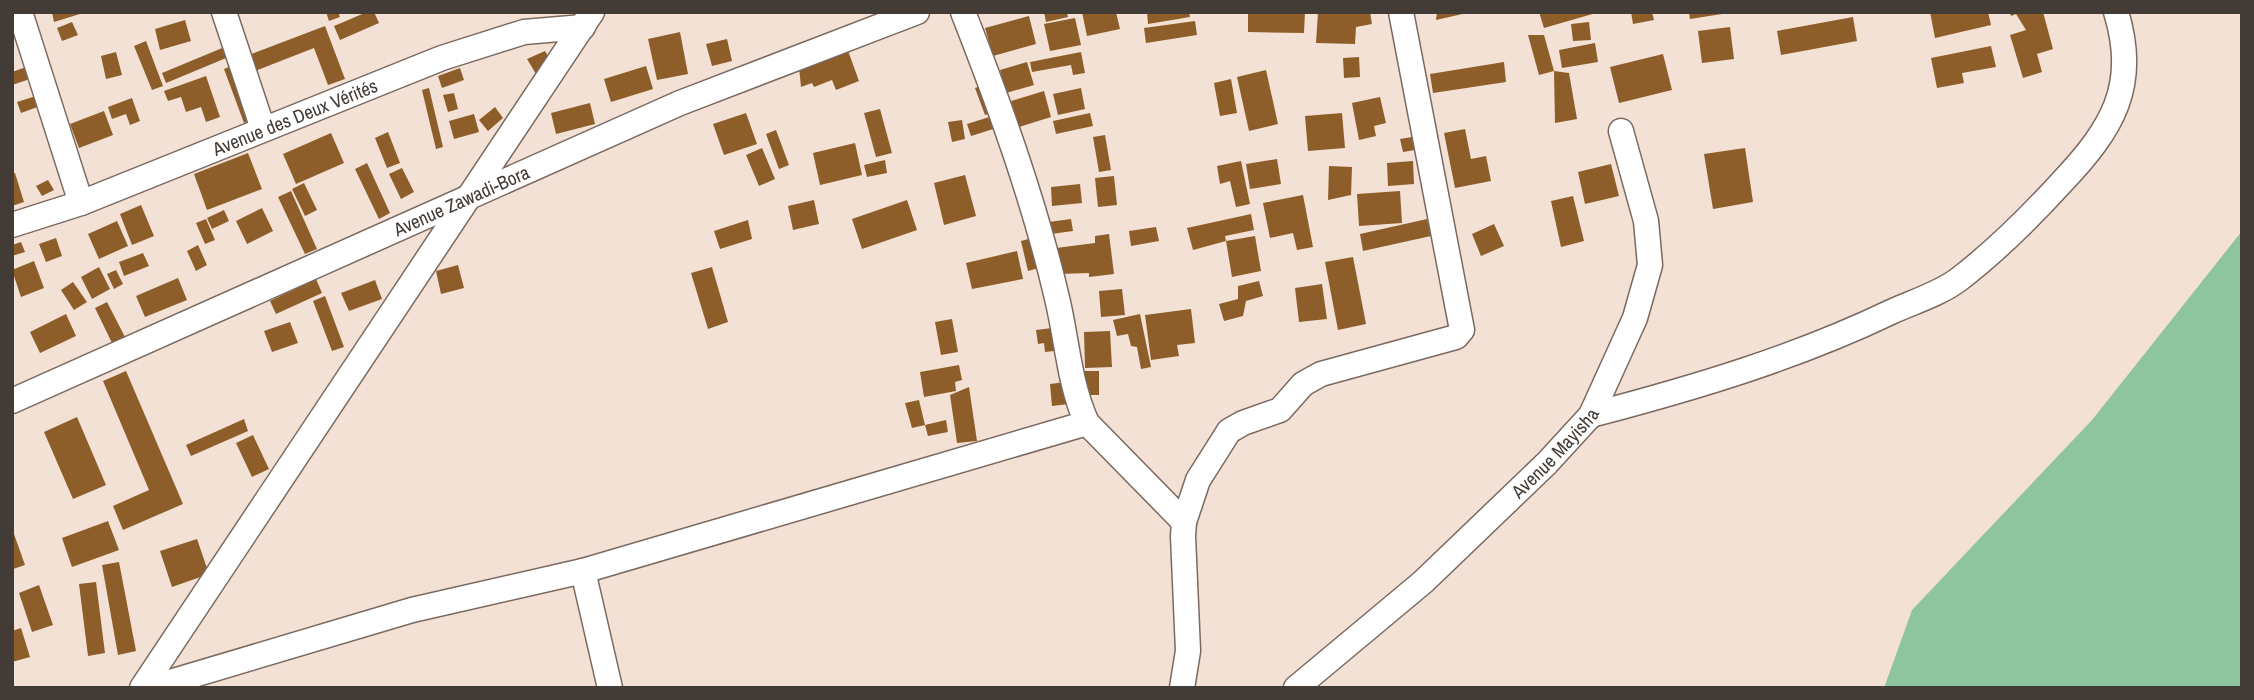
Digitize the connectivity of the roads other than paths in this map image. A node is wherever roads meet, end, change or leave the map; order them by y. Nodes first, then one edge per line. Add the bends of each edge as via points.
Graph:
1 (20, 12) edge
2 (224, 12) edge
3 (917, 12) edge
4 (963, 12) edge
5 (1401, 12) edge
6 (2116, 12) edge
7 (587, 20) edge
8 (263, 129) junction
9 (1621, 131) dead end
10 (472, 197) junction
11 (81, 203) junction
12 (12, 225) edge
13 (12, 401) edge
14 (1591, 415) junction
15 (1087, 423) junction
16 (1184, 522) junction
17 (583, 571) junction
18 (142, 688) edge
19 (150, 688) edge
20 (610, 688) edge
21 (1182, 688) edge
22 (1296, 688) edge

1 - 11 street
2 - 8 street
3 - 10 street, Avenue Zawadi-Bora via 680,103
4 - 15 street via 1009,128 1057,298 1078,405
5 - 16 street via 1462,330 1456,337 1321,374 1303,384 1280,410 1230,431 1204,467
6 - 14 street via 2125,84 2113,118 2092,150 2020,228 1956,282 1838,337 1699,386
7 - 8 street, Avenue des Deux Vérités via 454,55
7 - 10 street
8 - 11 street, Avenue des Deux Vérités
9 - 14 street, Avenue Mayisha via 1646,221 1650,265 1635,317
10 - 13 street, Avenue Zawadi-Bora
10 - 18 street
11 - 12 street, Avenue des Deux Vérités
14 - 22 street, Avenue Mayisha via 1423,582
15 - 16 street
15 - 17 street
16 - 21 street via 1188,651
17 - 19 street via 412,610
17 - 20 street

